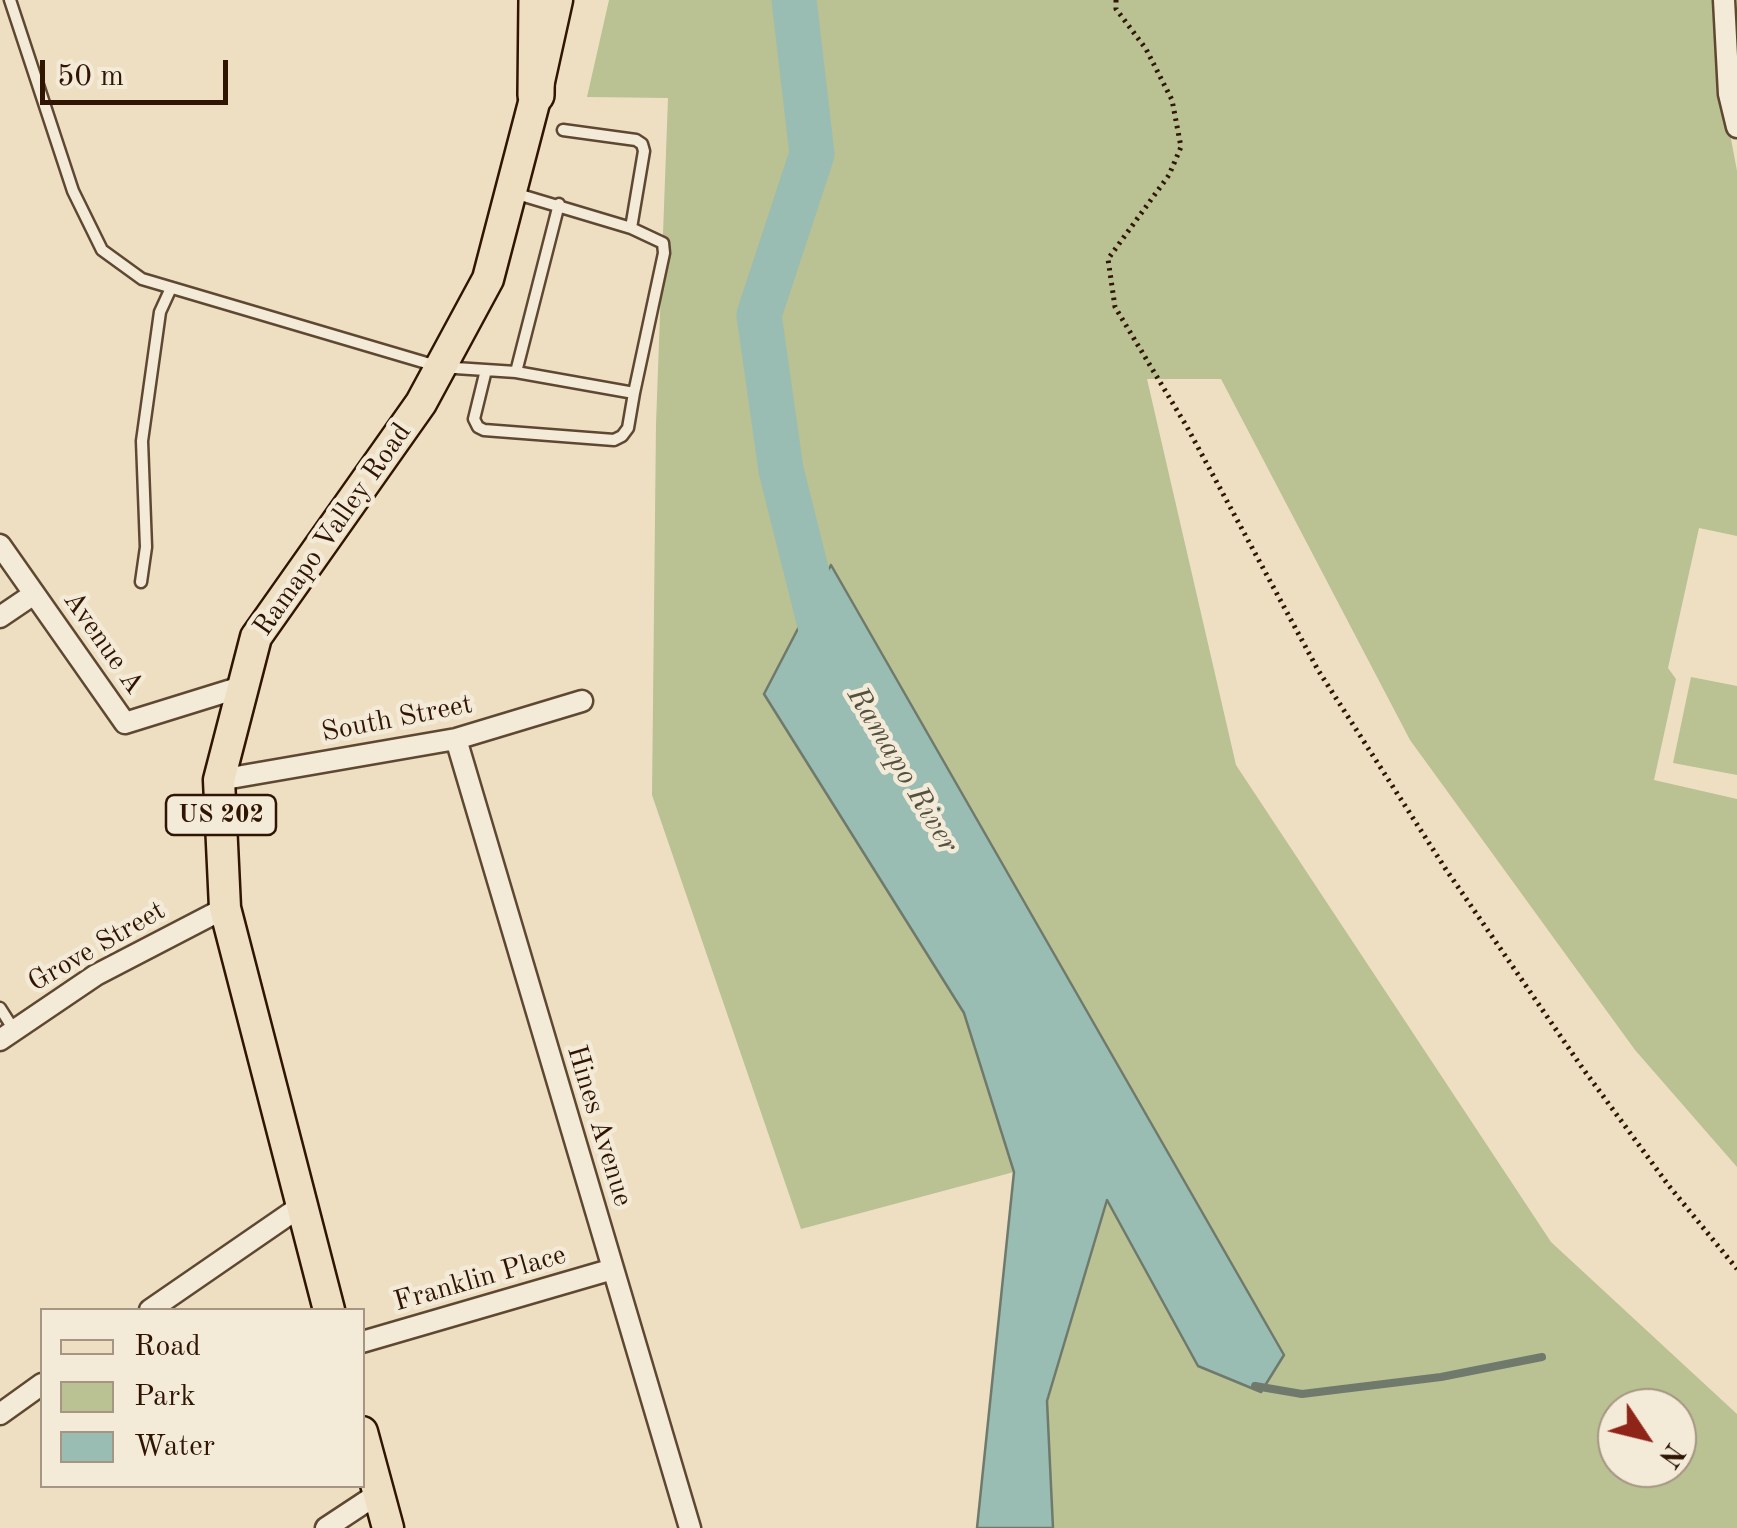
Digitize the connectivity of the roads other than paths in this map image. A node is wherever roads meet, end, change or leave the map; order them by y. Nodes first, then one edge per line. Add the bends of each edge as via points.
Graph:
1 (10, 0) edge
2 (538, 0) edge
3 (557, 0) edge
4 (1724, 0) edge
5 (536, 95) junction
6 (1737, 127) edge
7 (563, 130) dead end
8 (510, 192) junction
9 (559, 204) junction
10 (631, 228) junction
11 (171, 288) junction
12 (440, 368) junction
13 (486, 370) junction
14 (516, 372) junction
15 (634, 393) junction
16 (0, 545) edge
17 (141, 582) dead end
18 (34, 594) junction
19 (0, 617) edge
20 (241, 687) junction
21 (582, 701) dead end
22 (456, 739) junction
23 (220, 780) junction
24 (225, 908) junction
25 (0, 1008) edge
26 (7, 1035) edge
27 (301, 1206) junction
28 (613, 1269) junction
29 (153, 1308) edge
30 (329, 1308) edge
31 (365, 1341) edge
32 (40, 1385) edge
33 (0, 1414) edge
34 (365, 1443) edge
35 (379, 1493) junction
36 (326, 1528) edge
37 (388, 1528) edge
38 (690, 1528) edge

1 - 11 lane via 73,191 102,250 142,280
2 - 5 highway
3 - 5 main road, Ramapo Valley Road / US 202
4 - 6 street
5 - 8 main road, Ramapo Valley Road / US 202
7 - 10 lane via 642,144
8 - 9 lane
8 - 12 main road, Ramapo Valley Road / US 202 via 488,279
9 - 10 lane
9 - 14 lane
10 - 15 lane via 656,237 664,253
11 - 12 lane
11 - 17 lane via 160,312 142,442
12 - 13 lane
12 - 20 main road, Ramapo Valley Road / US 202 via 256,636
13 - 14 lane
13 - 15 lane via 474,419 484,430 614,440 628,428
14 - 15 lane
16 - 18 street, Avenue A
18 - 19 street
18 - 20 street, Avenue A via 125,723
20 - 23 main road, Ramapo Valley Road / US 202
21 - 22 street, South Street
22 - 23 street, South Street
22 - 28 street, Hines Avenue
23 - 24 main road, Ramapo Valley Road / US 202
24 - 26 street, Grove Street via 96,975
24 - 27 main road, Ramapo Valley Road / US 202
25 - 26 lane
27 - 29 street
27 - 30 main road, Ramapo Valley Road / US 202
28 - 31 street, Franklin Place
28 - 38 street, Hines Avenue
32 - 33 street
34 - 35 main road
35 - 36 street
35 - 37 main road

